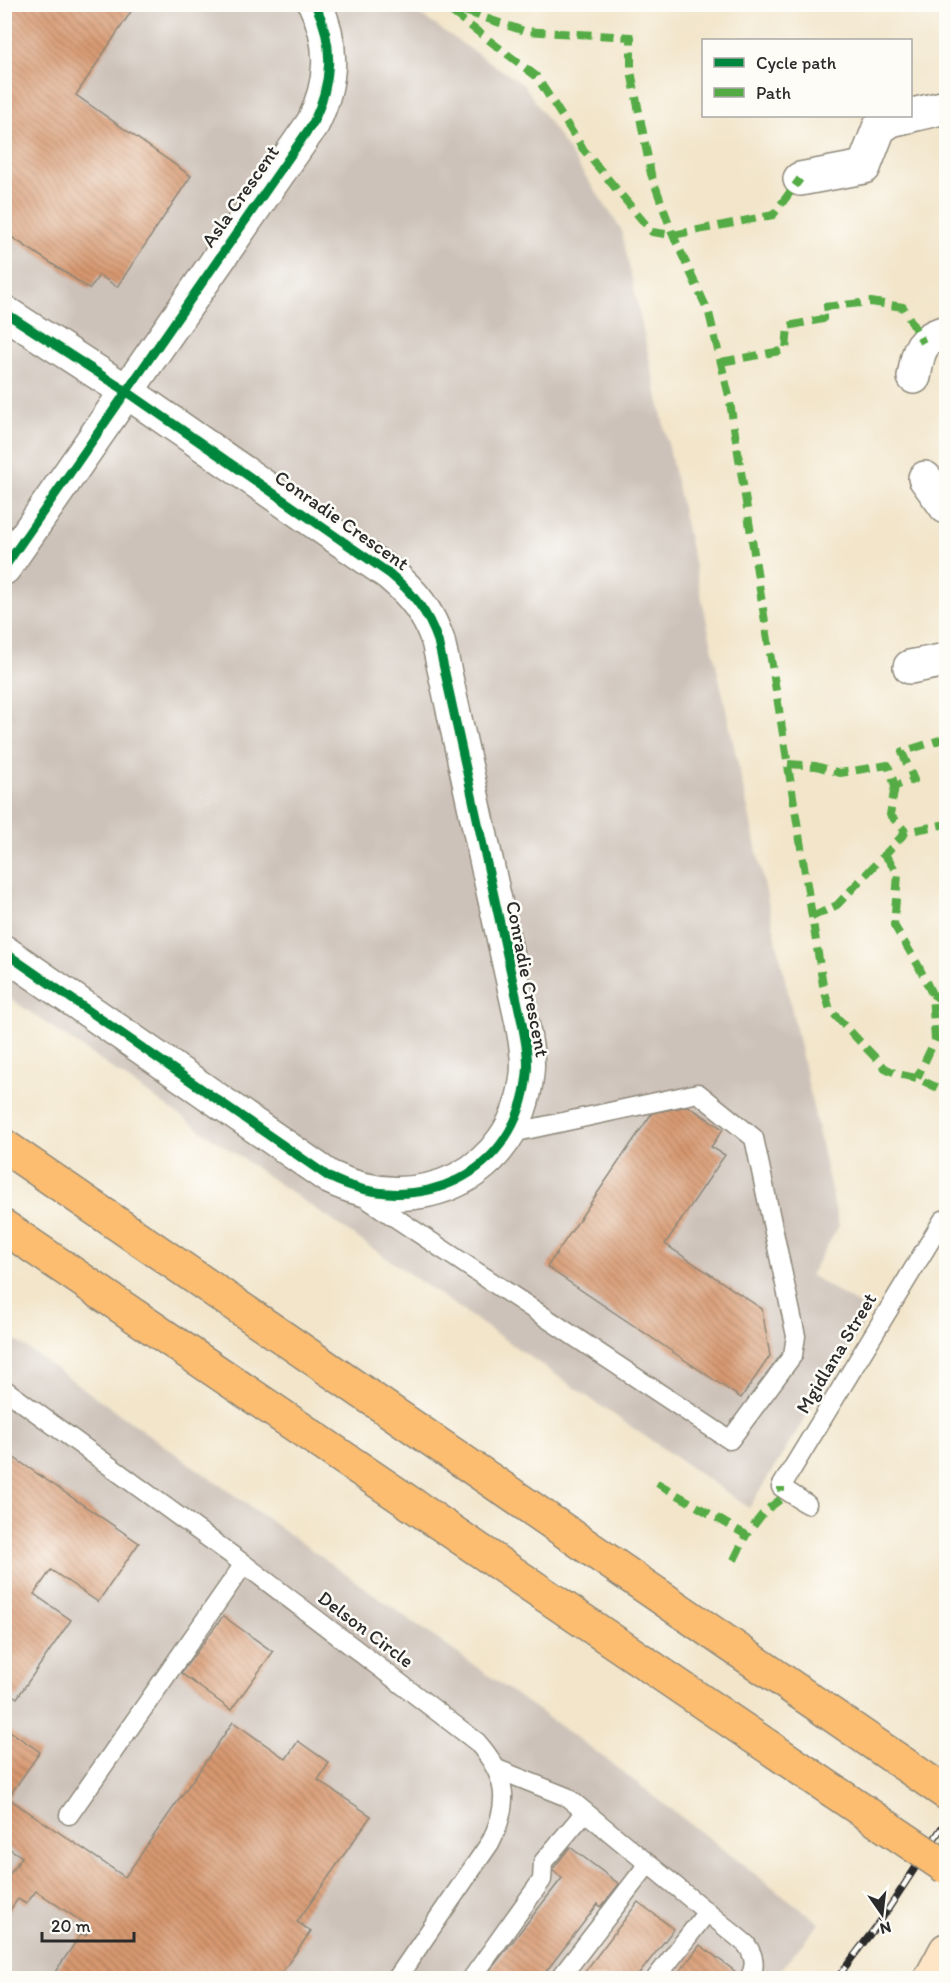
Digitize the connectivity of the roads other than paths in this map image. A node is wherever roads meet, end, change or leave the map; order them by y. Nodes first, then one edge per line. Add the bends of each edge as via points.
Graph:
1 (315, 4) edge
2 (946, 107) edge
3 (912, 115) edge
4 (904, 117) edge
5 (800, 179) dead end
6 (4, 312) edge
7 (946, 332) edge
8 (914, 378) dead end
9 (126, 392) junction
10 (926, 478) dead end
11 (946, 507) edge
12 (4, 568) edge
13 (946, 660) edge
14 (910, 667) dead end
15 (4, 952) edge
16 (507, 1134) junction
17 (4, 1146) edge
18 (350, 1187) junction
19 (946, 1219) edge
20 (4, 1227) edge
21 (4, 1389) edge
22 (807, 1504) dead end
23 (244, 1563) junction
24 (497, 1769) junction
25 (946, 1793) edge
26 (585, 1812) junction
27 (69, 1815) dead end
28 (648, 1864) junction
29 (946, 1867) edge
30 (707, 1912) junction
31 (946, 1950) edge
32 (396, 1978) edge
33 (472, 1978) edge
34 (560, 1978) edge
35 (656, 1978) edge
36 (749, 1978) edge
37 (931, 1978) edge

1 - 9 street, Asla Crescent via 327,36 330,59 328,81 313,123
2 - 3 street
4 - 5 street via 879,128 864,168
6 - 9 street, Conradie Crescent
7 - 8 street via 923,343
9 - 12 street
9 - 16 street, Conradie Crescent via 390,574 427,614 438,641 526,1047 524,1097
10 - 11 street
13 - 14 street
15 - 18 street, Conradie Crescent via 315,1167
16 - 18 street, Conradie Crescent via 476,1168 438,1188 394,1195
16 - 18 lane via 698,1093 754,1137 796,1336 793,1355 730,1440
17 - 25 highway
19 - 22 lane, Mgidlana Street via 781,1487
20 - 29 highway, bridge
21 - 23 lane, Delson Circle
23 - 24 lane, Delson Circle via 477,1742
23 - 27 lane
24 - 26 lane via 567,1797
24 - 32 lane, Delson Circle via 504,1801 500,1824
26 - 28 lane
26 - 33 lane via 543,1862 542,1880
28 - 30 lane
28 - 34 lane
30 - 35 lane
30 - 36 lane via 752,1953 754,1964
31 - 37 main road

